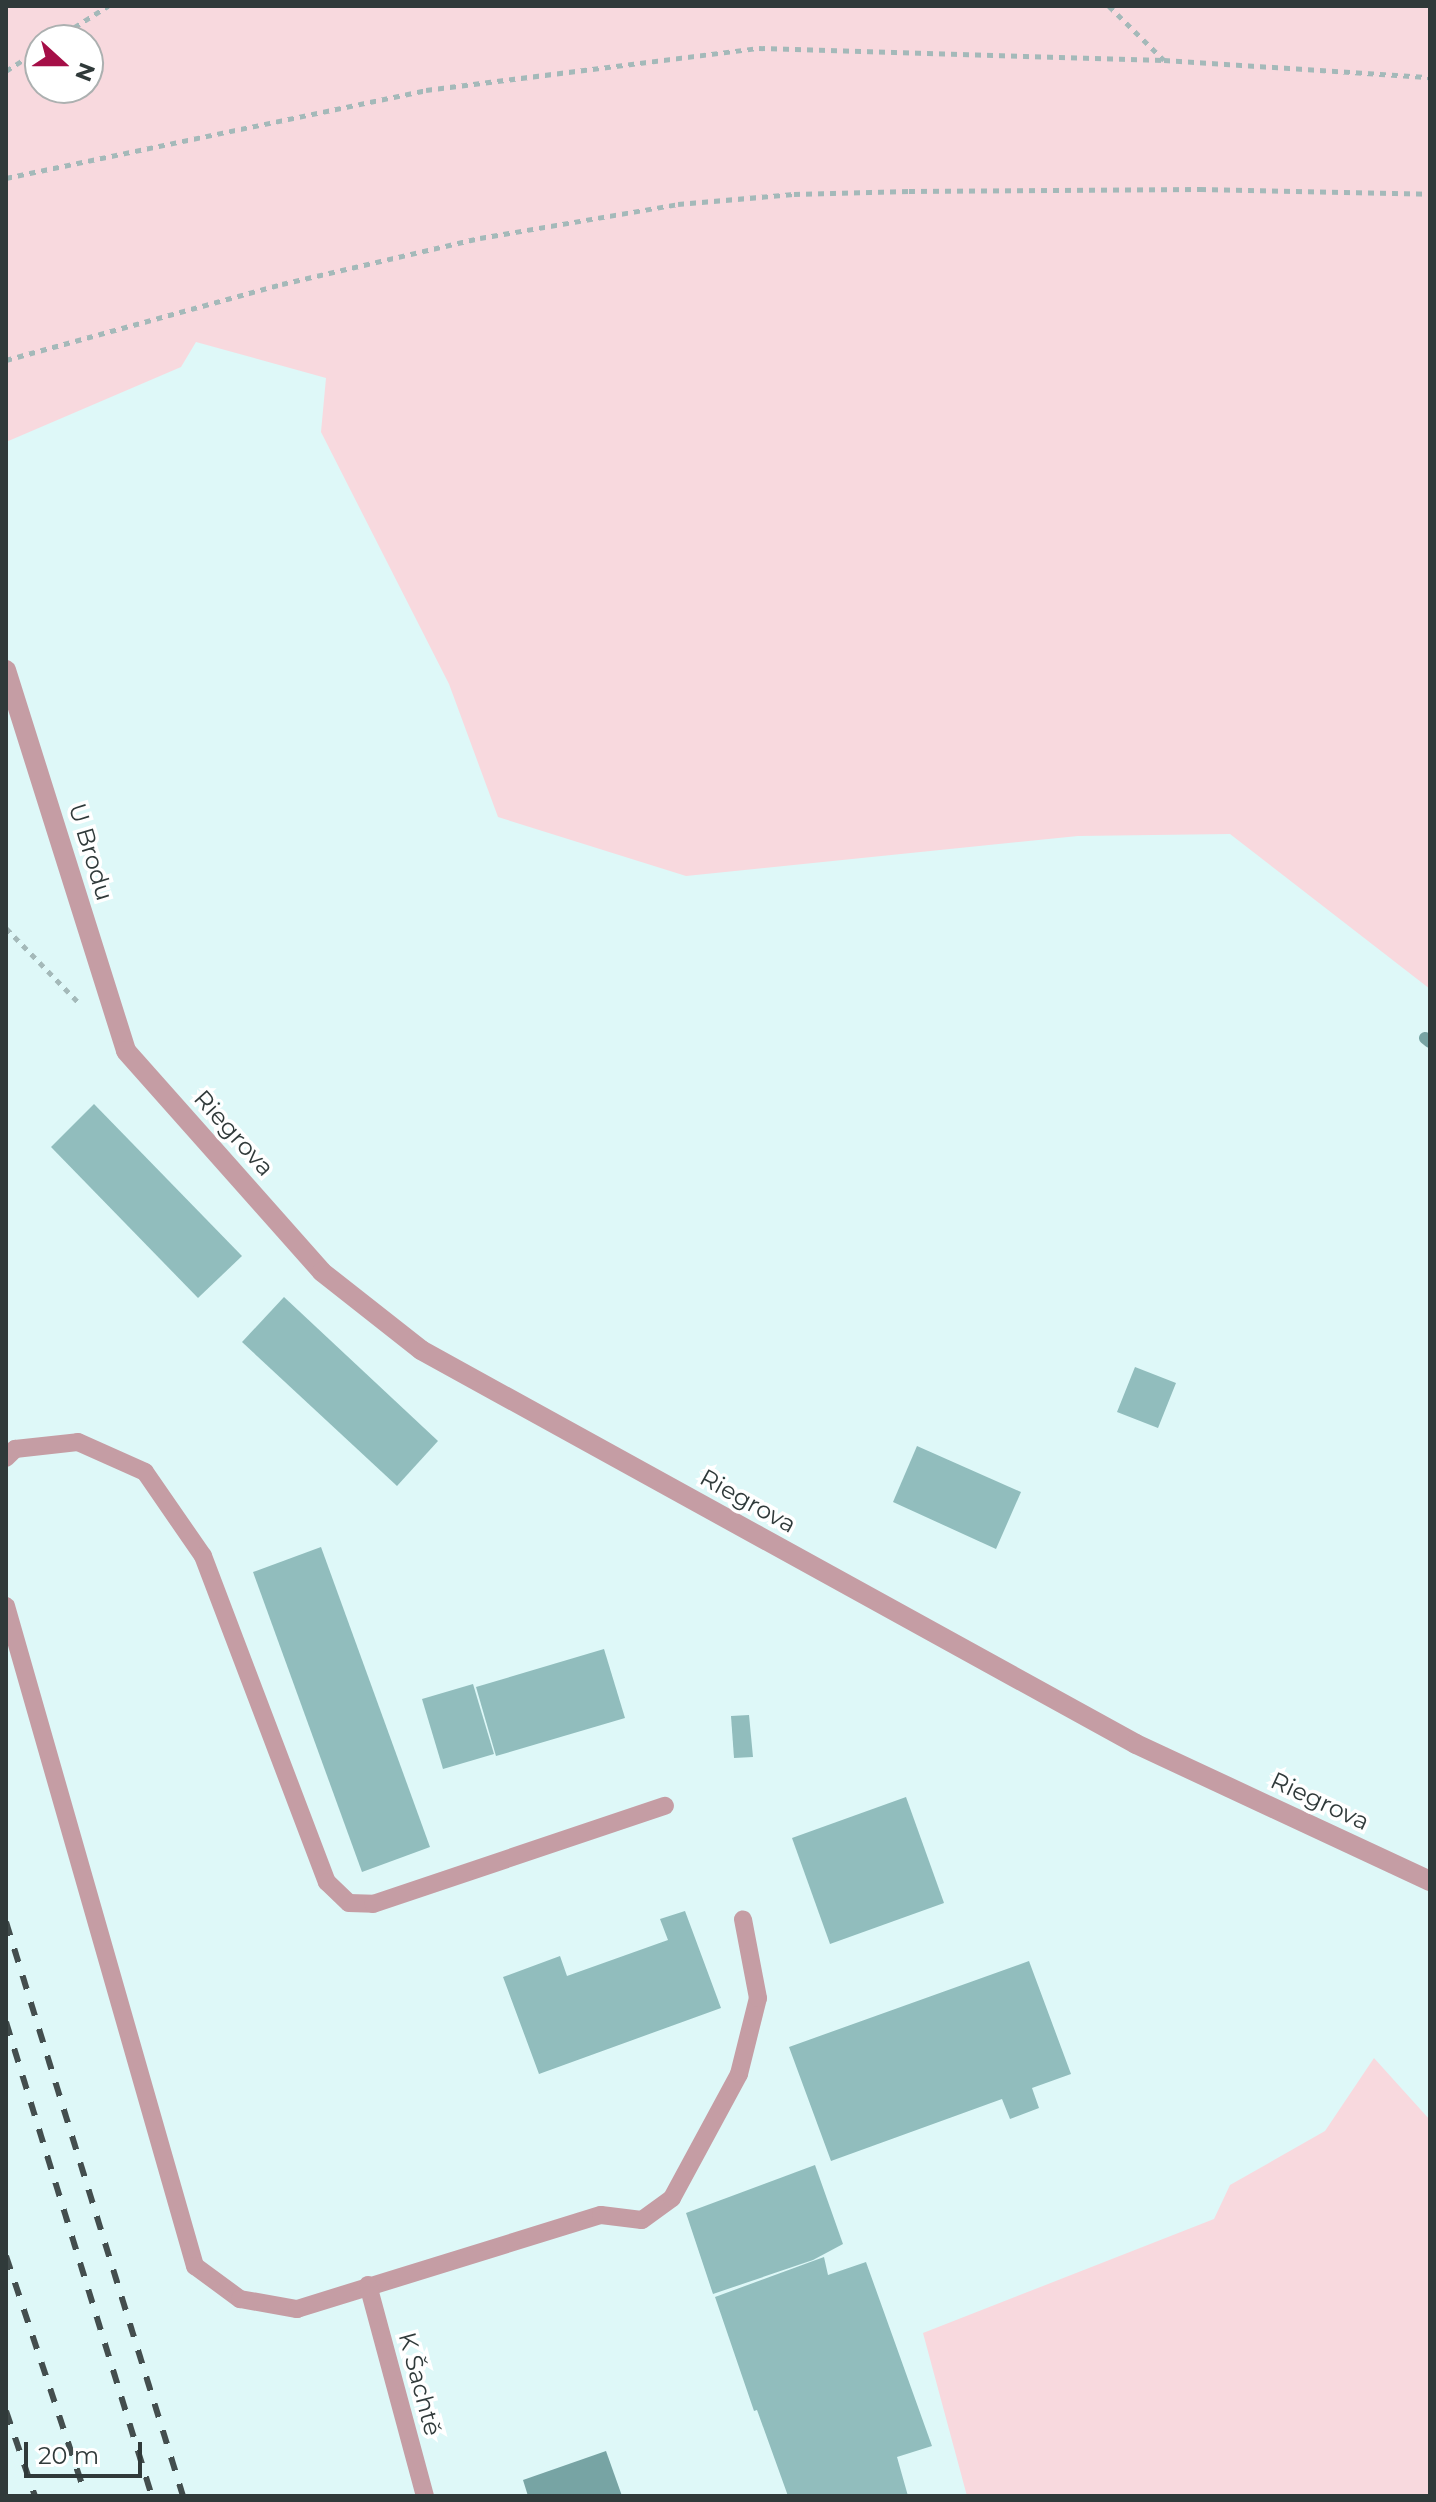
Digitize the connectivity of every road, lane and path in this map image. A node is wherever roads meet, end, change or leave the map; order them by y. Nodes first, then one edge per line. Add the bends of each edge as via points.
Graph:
1 (108, 6) edge
2 (1109, 6) edge
3 (79, 24) edge
4 (24, 59) edge
5 (1164, 60) junction
6 (6, 71) edge
7 (1430, 77) edge
8 (6, 178) edge
9 (1430, 194) edge
10 (6, 360) edge
11 (6, 670) edge
12 (6, 928) edge
13 (82, 1006) dead end
14 (126, 1051) joint
15 (6, 1458) edge
16 (6, 1606) edge
17 (665, 1806) dead end
18 (1430, 1881) edge
19 (743, 1919) dead end
20 (368, 2285) junction
21 (425, 2496) edge

1 - 3 path
2 - 5 path
4 - 6 path
5 - 7 path
5 - 8 path via 759,48 426,90
9 - 10 path via 909,191 678,204 449,245 282,284
11 - 14 street, U Brodu
12 - 13 path
14 - 18 street, Riegrova via 322,1272 421,1350 1136,1744
15 - 17 lane via 15,1449 78,1442 145,1472 203,1556 327,1882 349,1903 373,1904
16 - 20 lane via 195,2266 240,2299 297,2309
19 - 20 lane via 758,1998 739,2074 672,2198 642,2220 601,2215
20 - 21 lane, K Šachtě

